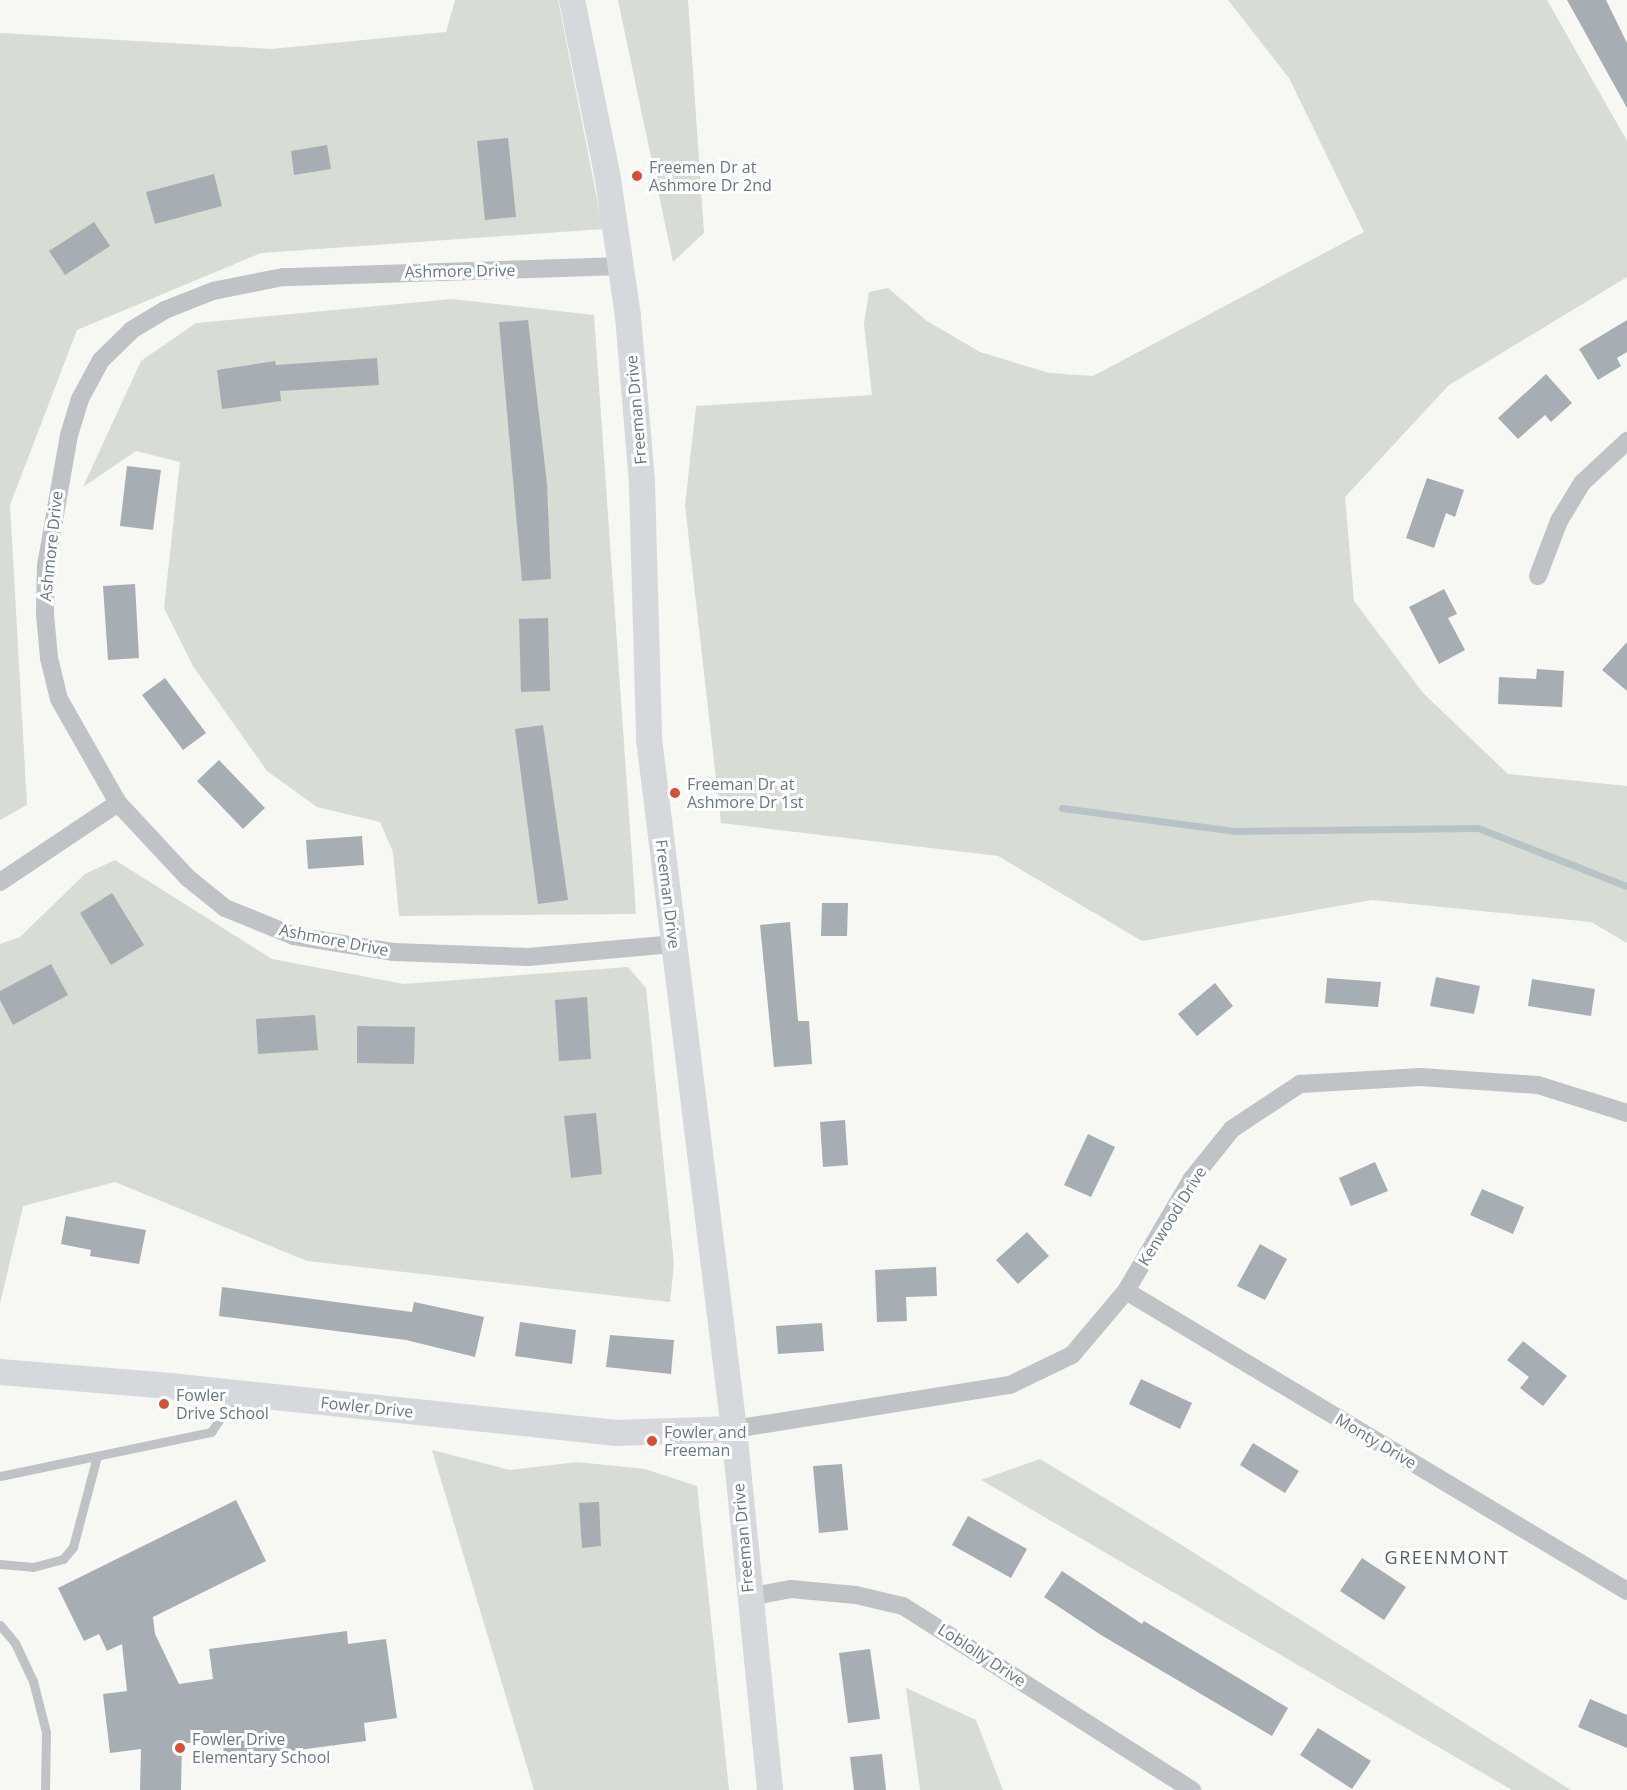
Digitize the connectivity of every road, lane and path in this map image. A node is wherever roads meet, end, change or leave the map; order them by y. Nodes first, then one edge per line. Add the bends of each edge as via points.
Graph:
1 (572, 0) edge
2 (622, 266) junction
3 (1627, 441) edge
4 (1538, 576) dead end
5 (118, 803) junction
6 (0, 882) edge
7 (675, 944) junction
8 (1627, 1113) edge
9 (1126, 1291) junction
10 (0, 1372) edge
11 (237, 1393) junction
12 (734, 1429) junction
13 (97, 1456) junction
14 (0, 1476) edge
15 (0, 1564) edge
16 (1627, 1591) edge
17 (749, 1597) junction
18 (0, 1625) edge
19 (45, 1790) edge
20 (770, 1790) edge
21 (1192, 1790) edge

1 - 2 street, Freeman Drive
2 - 5 street, Ashmore Drive via 283,277 213,291 165,309 132,330 101,360 80,399 59,474 46,564 45,614 59,699
2 - 7 street, Freeman Drive via 639,427 649,739
3 - 4 street via 1582,483 1559,521
5 - 6 street
5 - 7 street, Ashmore Drive via 188,878 225,908 294,936 393,952 462,957 528,957
7 - 12 street, Freeman Drive
8 - 9 street, Kenwood Drive via 1538,1085 1421,1077 1300,1084 1232,1129 1191,1180
9 - 12 street, Kenwood Drive via 1072,1355 1010,1385
9 - 16 street, Monty Drive
10 - 11 street, Fowler Drive
11 - 12 street, Fowler Drive via 615,1433
11 - 13 lane via 211,1432
12 - 17 street, Freeman Drive
13 - 14 lane
13 - 15 lane via 73,1547 63,1559 33,1567
17 - 20 street, Freeman Drive
17 - 21 street, Loblolly Drive via 791,1589 856,1595 903,1606
18 - 19 lane via 15,1643 33,1681 46,1732

